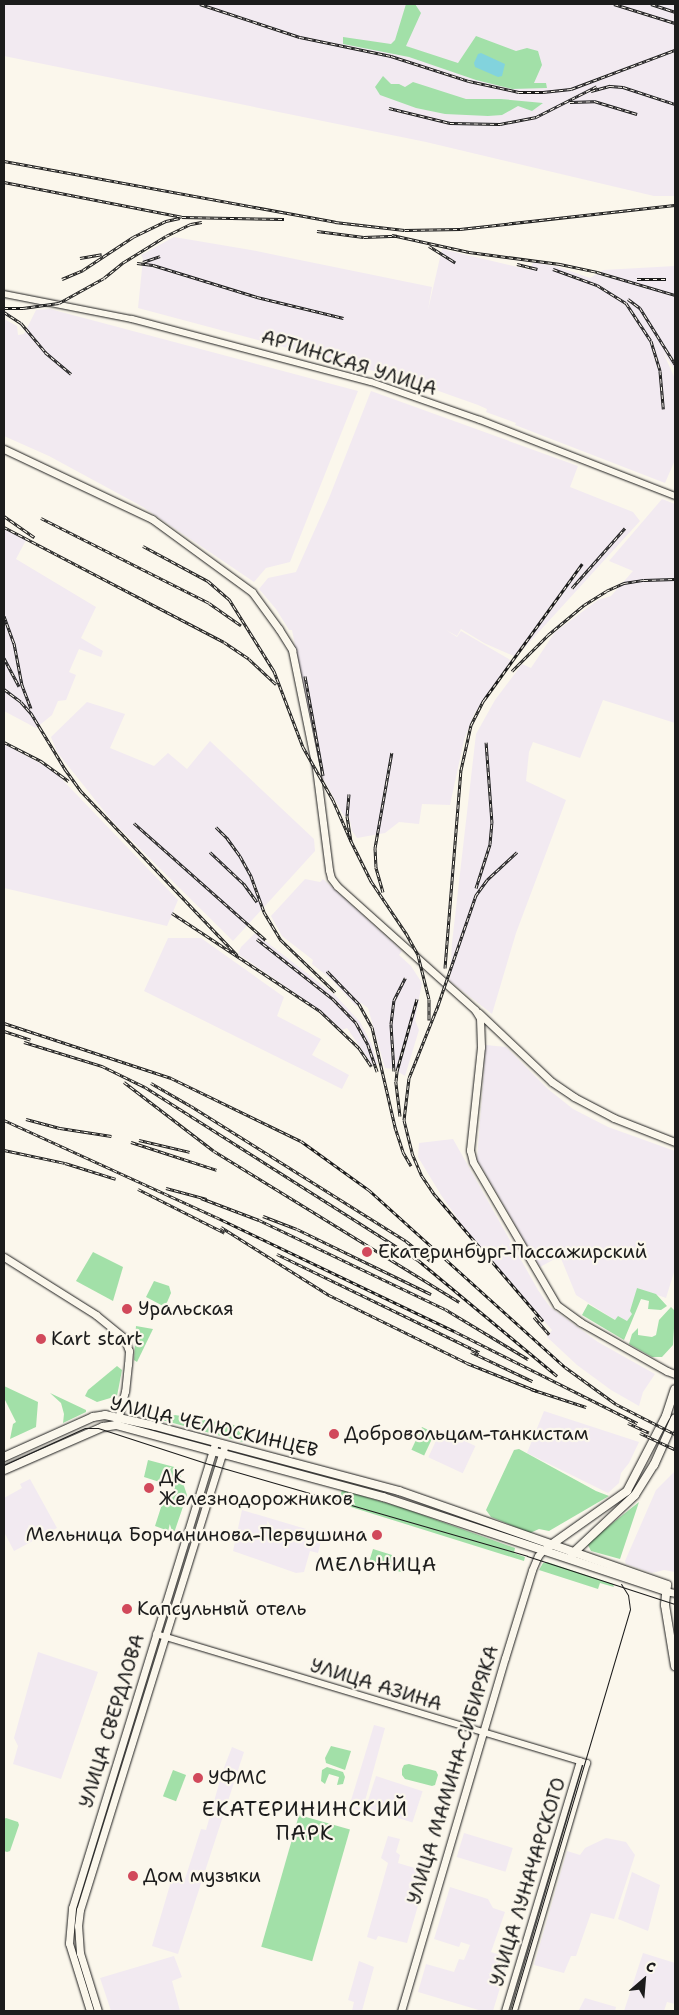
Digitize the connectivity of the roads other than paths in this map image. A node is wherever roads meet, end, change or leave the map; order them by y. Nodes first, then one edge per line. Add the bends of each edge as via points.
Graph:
1 (4, 294) edge
2 (4, 449) edge
3 (675, 496) edge
4 (475, 1010) junction
5 (506, 1038) junction
6 (482, 1047) junction
7 (675, 1142) edge
8 (4, 1257) edge
9 (675, 1374) edge
10 (675, 1389) edge
11 (675, 1418) edge
12 (117, 1421) junction
13 (214, 1447) junction
14 (223, 1449) junction
15 (4, 1457) edge
16 (4, 1470) edge
17 (550, 1545) junction
18 (542, 1551) junction
19 (574, 1553) junction
20 (566, 1559) junction
21 (666, 1588) junction
22 (675, 1591) edge
23 (156, 1634) junction
24 (164, 1637) junction
25 (675, 1666) edge
26 (484, 1733) junction
27 (583, 1762) junction
28 (90, 2011) edge
29 (98, 2011) edge
30 (401, 2011) edge
31 (505, 2011) edge
32 (514, 2011) edge

1 - 3 street, АРТИНСКАЯ УЛИЦА via 132,319 371,382 480,420
2 - 4 main road via 140,512 252,592 292,650 316,768 328,870 337,886
4 - 5 main road
4 - 6 main road via 481,1025
5 - 6 main road via 490,1033 484,1038
5 - 7 main road via 552,1082 574,1097 614,1118
6 - 9 main road via 470,1155 533,1266 565,1312
8 - 12 main road via 96,1314 124,1338 129,1351 128,1364
10 - 17 main road via 666,1416 629,1488
11 - 19 main road via 654,1465 635,1494
12 - 13 main road, УЛИЦА ЧЕЛЮСКИНЦЕВ
12 - 15 main road, УЛИЦА ЧЕЛЮСКИНЦЕВ via 105,1415 93,1417
12 - 16 main road, УЛИЦА ЧЕЛЮСКИНЦЕВ
13 - 14 main road, УЛИЦА ЧЕЛЮСКИНЦЕВ
13 - 23 main road, УЛИЦА СВЕРДЛОВА
14 - 17 main road, УЛИЦА ЧЕЛЮСКИНЦЕВ via 342,1474
14 - 18 main road, УЛИЦА ЧЕЛЮСКИНЦЕВ via 383,1497
14 - 24 main road, УЛИЦА СВЕРДЛОВА
17 - 18 main road
17 - 19 main road, УЛИЦА ЧЕЛЮСКИНЦЕВ
18 - 20 main road, УЛИЦА ЧЕЛЮСКИНЦЕВ
18 - 26 main road, УЛИЦА МАМИНА-СИБИРЯКА via 532,1570
19 - 20 main road
19 - 21 main road, УЛИЦА ЧЕЛЮСКИНЦЕВ
20 - 21 main road, УЛИЦА ЧЕЛЮСКИНЦЕВ
21 - 22 main road, УЛИЦА ЧЕЛЮСКИНЦЕВ
21 - 25 main road via 666,1614
23 - 24 street, УЛИЦА АЗИНА
23 - 28 main road, УЛИЦА СВЕРДЛОВА via 72,1908 69,1943
24 - 26 street, УЛИЦА АЗИНА
24 - 29 main road, УЛИЦА СВЕРДЛОВА via 80,1910 80,1953
26 - 27 street, УЛИЦА АЗИНА
26 - 30 main road, УЛИЦА МАМИНА-СИБИРЯКА
27 - 31 street, УЛИЦА ЛУНАЧАРСКОГО
27 - 32 street, УЛИЦА ЛУНАЧАРСКОГО

